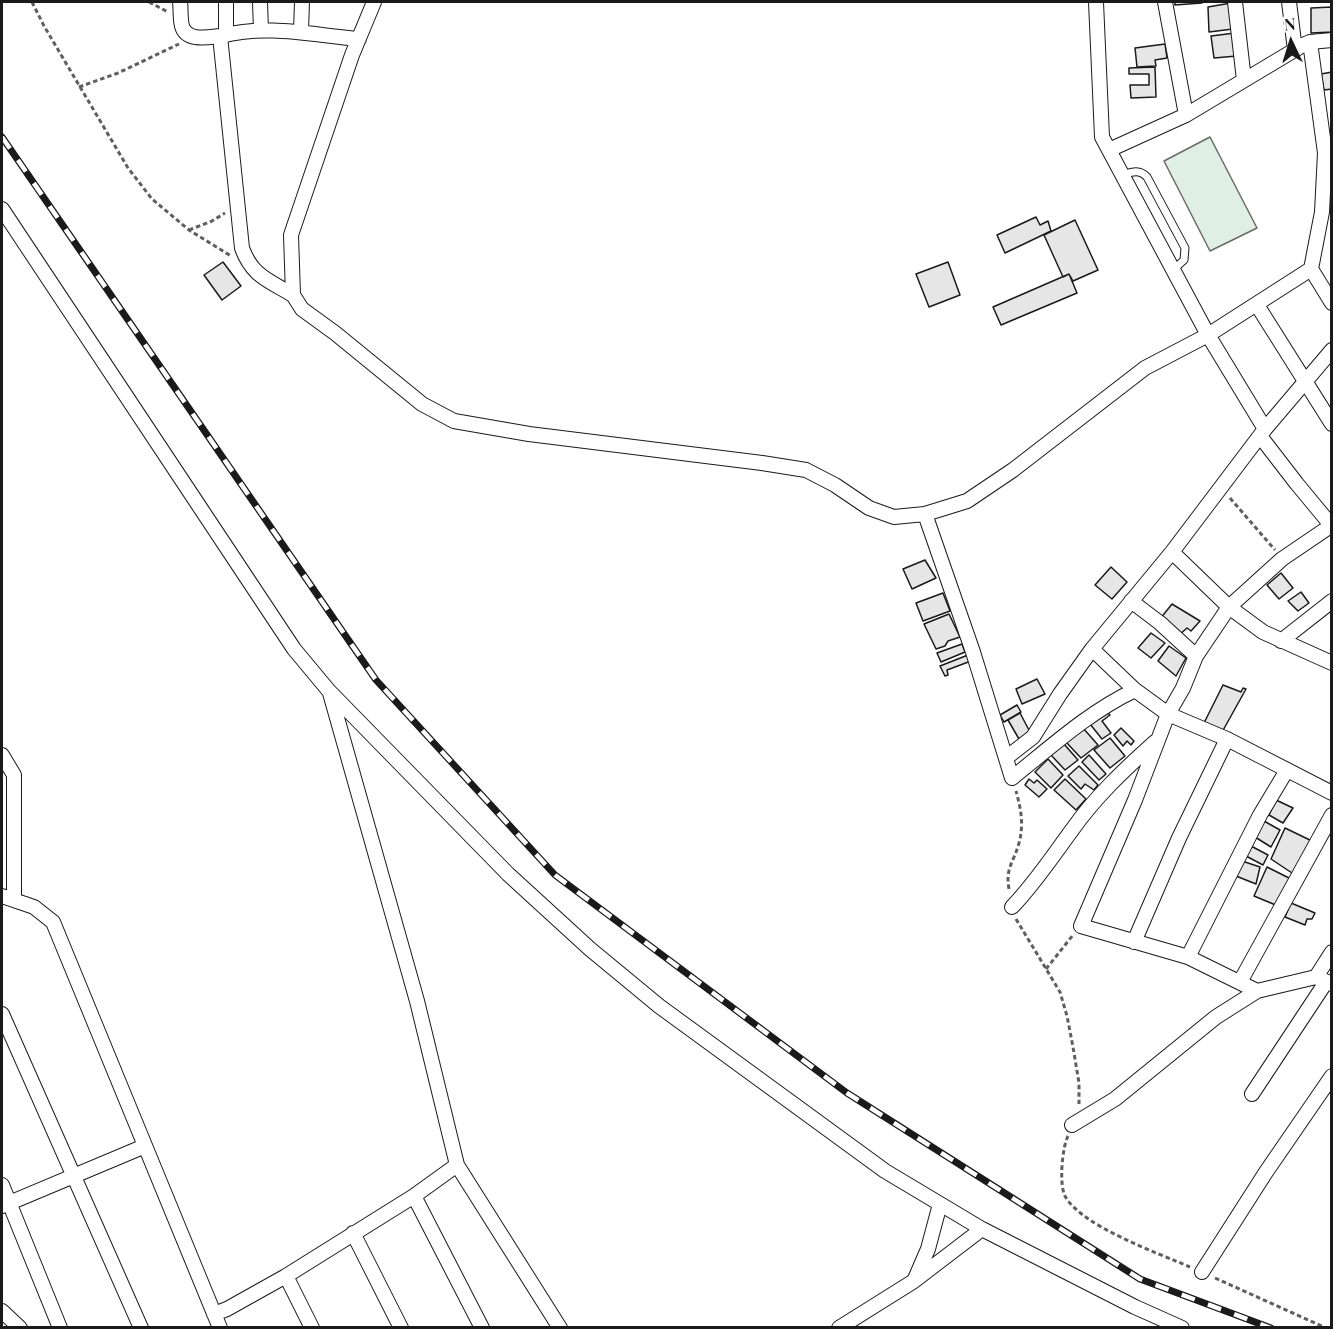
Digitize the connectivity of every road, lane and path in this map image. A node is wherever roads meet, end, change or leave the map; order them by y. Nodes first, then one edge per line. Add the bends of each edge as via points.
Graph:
1 (32, 2) edge
2 (180, 2) edge
3 (226, 2) edge
4 (260, 2) edge
5 (302, 2) edge
6 (374, 2) edge
7 (1096, 2) edge
8 (1165, 2) edge
9 (1235, 2) edge
10 (1289, 2) edge
11 (261, 30) junction
12 (301, 31) junction
13 (223, 35) junction
14 (192, 37) junction
15 (359, 39) junction
16 (1332, 40) edge
17 (1310, 42) junction
18 (1295, 50) junction
19 (1244, 80) junction
20 (79, 87) junction
21 (1325, 96) edge
22 (1186, 114) junction
23 (1109, 150) junction
24 (1122, 175) junction
25 (238, 203) junction
26 (2, 210) edge
27 (1326, 219) edge
28 (189, 230) junction
29 (248, 265) junction
30 (1311, 269) junction
31 (1173, 270) junction
32 (293, 295) junction
33 (1332, 303) edge
34 (1257, 305) junction
35 (1208, 334) junction
36 (1332, 350) edge
37 (1305, 381) junction
38 (1332, 424) edge
39 (1263, 432) junction
40 (1220, 488) junction
41 (925, 514) junction
42 (1331, 525) edge
43 (1172, 552) junction
44 (1282, 559) junction
45 (1131, 601) junction
46 (1332, 601) edge
47 (1229, 607) junction
48 (1281, 641) junction
49 (1092, 649) junction
50 (1196, 656) junction
51 (1332, 663) edge
52 (1135, 690) junction
53 (329, 691) junction
54 (1168, 714) junction
55 (1158, 739) junction
56 (1227, 739) junction
57 (2, 755) edge
58 (1006, 758) junction
59 (1287, 770) junction
60 (1332, 793) edge
61 (1332, 815) edge
62 (8, 898) edge
63 (1012, 907) dead end
64 (1081, 926) junction
65 (1134, 942) junction
66 (1332, 952) edge
67 (1188, 957) junction
68 (1046, 969) dead end
69 (1325, 981) edge
70 (1240, 982) junction
71 (1257, 991) junction
72 (2, 1014) edge
73 (1332, 1076) edge
74 (1252, 1094) dead end
75 (1072, 1125) dead end
76 (145, 1146) junction
77 (457, 1165) junction
78 (73, 1176) junction
79 (2, 1185) edge
80 (414, 1196) junction
81 (5, 1204) edge
82 (940, 1204) junction
83 (982, 1229) junction
84 (353, 1233) junction
85 (1202, 1272) dead end
86 (286, 1276) junction
87 (914, 1281) junction
88 (2, 1311) edge
89 (214, 1314) junction
90 (20, 1328) edge
91 (60, 1328) edge
92 (141, 1328) edge
93 (220, 1328) edge
94 (312, 1328) edge
95 (401, 1328) edge
96 (482, 1328) edge
97 (560, 1328) edge
98 (839, 1328) edge
99 (1182, 1328) edge

1 - 20 path
2 - 14 street via 182,27
3 - 13 street
4 - 11 street
5 - 12 street
6 - 15 street
7 - 23 street via 1102,137
8 - 22 street
9 - 19 street
10 - 18 street
11 - 12 street
11 - 13 street
12 - 15 street
13 - 14 street
13 - 25 street
14 - 20 path
15 - 32 street via 291,235
16 - 17 street
17 - 18 street
17 - 21 street
18 - 19 street
19 - 22 street
20 - 28 path via 128,168 152,199
21 - 27 street
22 - 23 street
23 - 24 street
24 - 31 street
24 - 31 lane via 1135,171 1147,177 1185,248 1184,260
25 - 28 path via 212,221
25 - 29 street via 242,248
26 - 53 street via 288,639
27 - 30 street
28 - 29 path
29 - 32 street
30 - 33 street
30 - 34 street
31 - 35 street
32 - 41 street via 302,309 422,404 454,421 806,470 869,508 894,517
34 - 35 street
34 - 37 street
35 - 39 street
35 - 41 street via 1145,368 967,501
36 - 37 street
37 - 38 street
37 - 39 street
39 - 40 street
39 - 42 street via 1297,484
40 - 43 street
40 - 44 path
41 - 58 street
42 - 44 street
43 - 45 street
43 - 47 street
44 - 47 street
45 - 49 street
45 - 50 street
46 - 48 street
47 - 48 street
47 - 50 street
48 - 51 street
49 - 52 street
49 - 58 street via 1033,737
50 - 54 street
52 - 54 street
52 - 58 street via 1088,718 1012,778
53 - 77 street via 417,1001
53 - 82 street via 508,874 590,949 659,1006 795,1107 885,1171
54 - 55 street
54 - 56 street
55 - 63 street via 1119,774
55 - 64 street
56 - 59 street
56 - 65 street
57 - 62 street via 14,775
59 - 60 street
59 - 67 street
61 - 70 street
62 - 76 street via 34,907 52,922
64 - 65 street
64 - 68 path
65 - 67 street
66 - 69 street
67 - 70 street
69 - 71 street
69 - 74 street
70 - 71 street
71 - 75 street via 1216,1017 1115,1099
72 - 78 street
73 - 85 street
76 - 78 street
76 - 89 street
77 - 80 street
77 - 97 street
78 - 81 street
78 - 92 street
79 - 81 street
80 - 84 street
80 - 96 street
81 - 91 street
82 - 83 street
82 - 87 street via 928,1249
83 - 87 street
83 - 99 street
84 - 86 street
84 - 95 street
86 - 89 street
86 - 94 street
87 - 98 street
88 - 90 street
89 - 93 street

